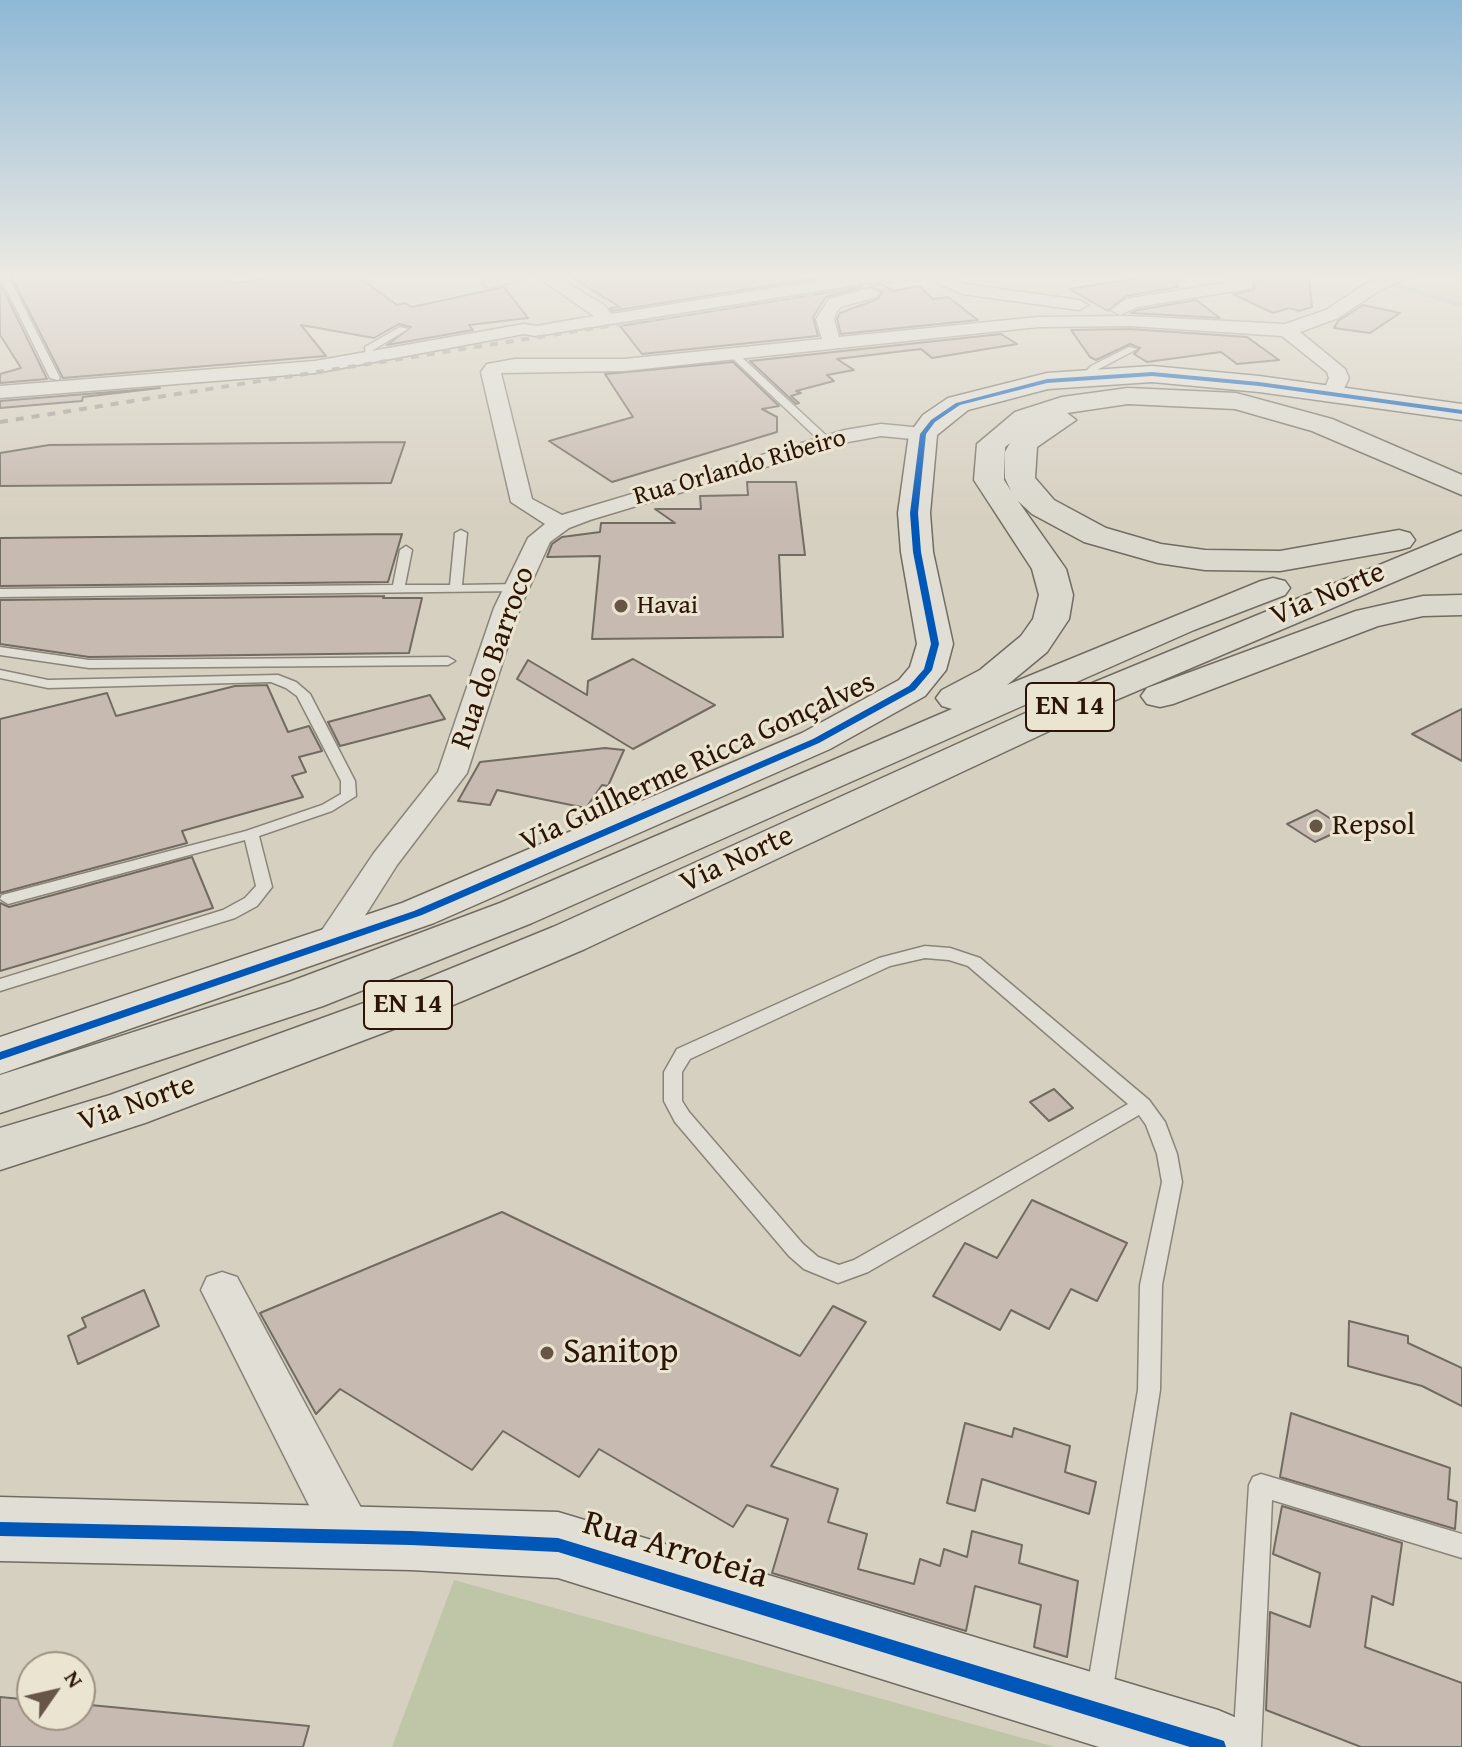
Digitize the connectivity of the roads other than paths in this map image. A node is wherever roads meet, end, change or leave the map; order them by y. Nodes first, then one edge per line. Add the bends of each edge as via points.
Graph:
1 (45, 358) edge
2 (366, 358) edge
3 (691, 358) edge
4 (737, 358) edge
5 (1115, 358) edge
6 (1321, 358) edge
7 (1093, 377) junction
8 (55, 378) dead end
9 (0, 392) edge
10 (1332, 395) junction
11 (1462, 412) edge
12 (923, 434) junction
13 (827, 442) junction
14 (1441, 482) edge
15 (1462, 501) edge
16 (1462, 515) edge
17 (561, 523) junction
18 (461, 533) dead end
19 (1399, 540) junction
20 (1462, 541) edge
21 (406, 550) dead end
22 (456, 588) junction
23 (517, 588) junction
24 (398, 589) junction
25 (0, 593) edge
26 (1462, 605) edge
27 (0, 651) edge
28 (448, 661) dead end
29 (0, 674) edge
30 (755, 810) junction
31 (251, 834) junction
32 (683, 885) junction
33 (8, 899) dead end
34 (328, 947) junction
35 (0, 985) edge
36 (0, 1056) edge
37 (0, 1094) edge
38 (1142, 1105) junction
39 (127, 1109) junction
40 (0, 1149) edge
41 (0, 1164) edge
42 (222, 1290) dead end
43 (0, 1529) edge
44 (350, 1536) junction
45 (1462, 1546) edge
46 (1097, 1710) junction
47 (1218, 1747) edge
48 (1247, 1747) edge

1 - 8 lane
2 - 9 street via 289,370
3 - 17 street via 494,368 522,502
4 - 13 lane
5 - 7 lane via 1094,368
6 - 10 street via 1339,378
7 - 10 street via 1176,375
7 - 12 street via 975,397 933,421
10 - 11 street
12 - 13 street, Rua Orlando Ribeiro via 868,431
12 - 34 street, Via Guilherme Ricca Gonçalves via 914,513 935,644 928,670 912,688 802,748 506,878
13 - 17 street, Rua Orlando Ribeiro
14 - 15 highway
14 - 19 highway via 1299,430 1218,410 1147,406 1097,411 1044,428 1020,452 1020,478 1043,507 1095,535 1158,553 1280,561
14 - 30 highway via 1322,425 1236,401 1128,396 1074,403 1025,418 991,444 989,480 1049,569 1056,595 1051,619 1034,644 993,678
16 - 19 highway, Via Norte / EN 14
17 - 23 street, Rua do Barroco via 540,538
18 - 22 lane
19 - 30 highway, Via Norte / EN 14 via 1182,623
20 - 32 highway, Via Norte / EN 14 via 1098,694
21 - 24 lane
22 - 23 lane
22 - 24 lane
23 - 34 street, Rua do Barroco via 452,773 385,860
24 - 25 lane
26 - 32 highway via 1423,606 1368,618 1088,719
27 - 28 lane via 89,664
29 - 31 lane via 48,684 273,678 291,685 303,694 348,781 348,796
30 - 37 highway, Via Norte / EN 14 via 516,913 306,994
31 - 33 lane
31 - 35 lane via 264,887 251,902 229,914
32 - 39 highway, Via Norte / EN 14 via 403,1007
34 - 36 street, Via Guilherme Ricca Gonçalves
38 - 38 lane via 974,962 925,952 885,962 683,1054 673,1072 673,1101 682,1117 796,1250 838,1274 861,1266
38 - 46 lane via 1155,1122 1172,1182 1151,1285 1149,1390
39 - 40 highway, Via Norte / EN 14
39 - 41 highway
42 - 44 street
43 - 44 street, Rua Arroteia
44 - 46 street, Rua Arroteia via 558,1545
45 - 48 lane via 1261,1485
46 - 47 street, Rua Arroteia

